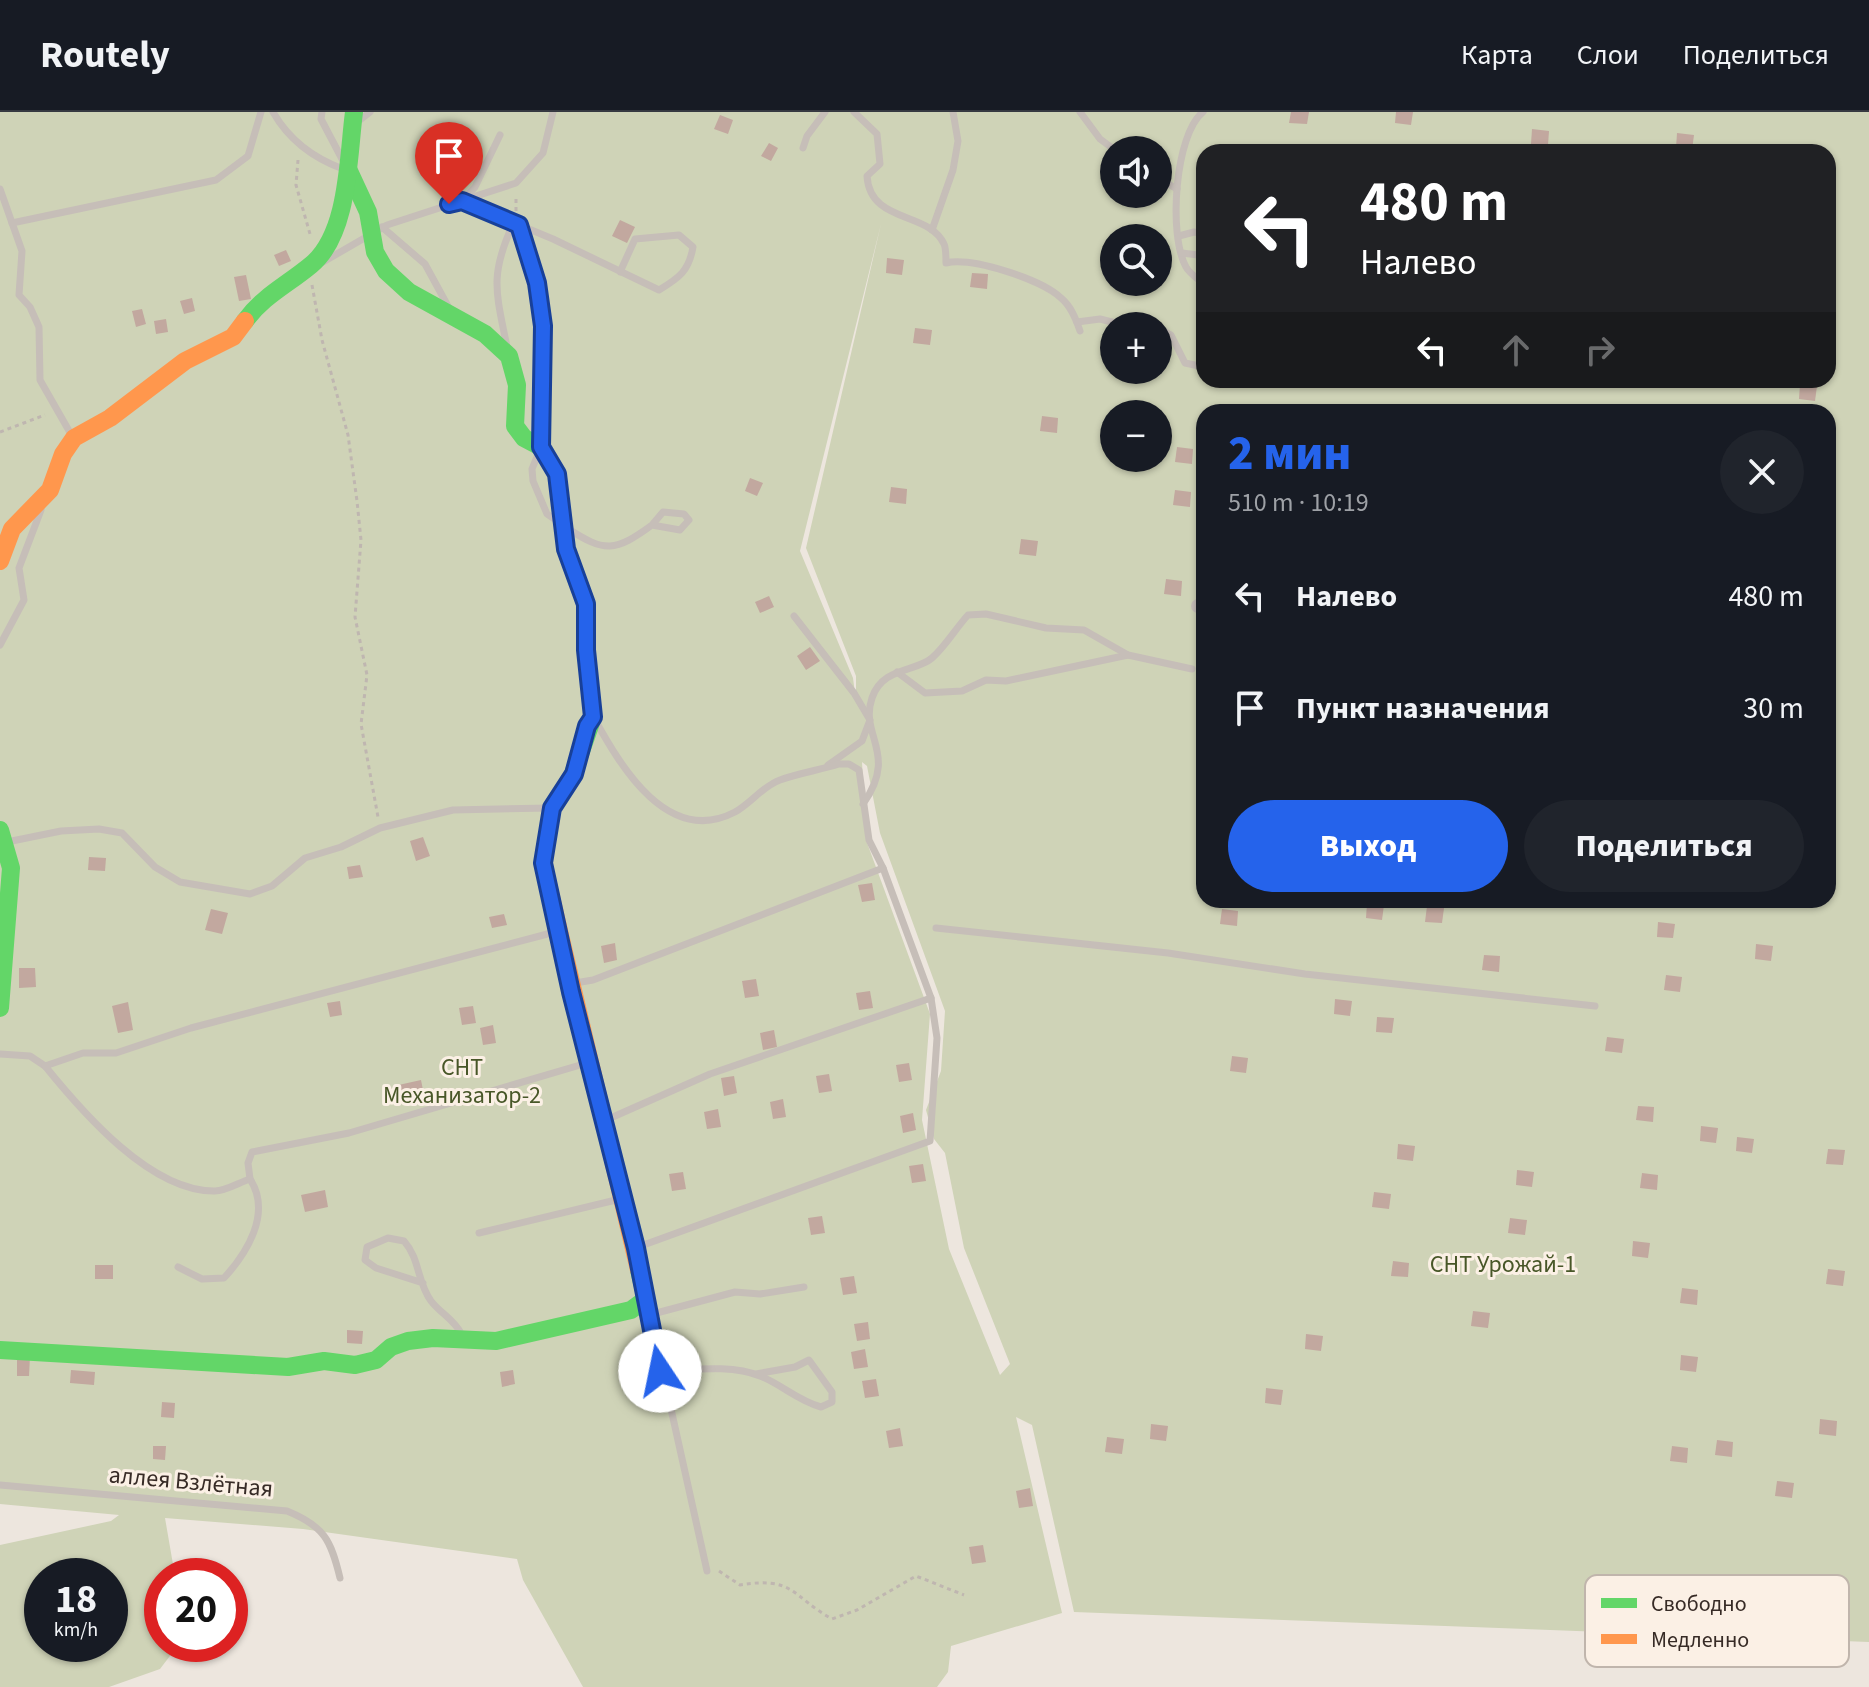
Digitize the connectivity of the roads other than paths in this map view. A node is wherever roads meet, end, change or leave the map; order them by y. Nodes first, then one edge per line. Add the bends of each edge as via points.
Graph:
1 (261, 112) edge
2 (273, 112) edge
3 (322, 112) edge
4 (370, 112) edge
5 (553, 112) edge
6 (825, 112) edge
7 (854, 112) edge
8 (953, 112) edge
9 (1080, 112) edge
10 (1203, 112) edge
11 (355, 118) edge
12 (500, 135) dead end
13 (1100, 139) edge
14 (803, 148) dead end
15 (349, 171) junction
16 (1172, 186) edge
17 (0, 189) edge
18 (1177, 189) junction
19 (462, 201) junction
20 (3, 202) edge
21 (12, 223) junction
22 (516, 224) junction
23 (932, 230) junction
24 (377, 231) junction
25 (1196, 232) edge
26 (1179, 236) junction
27 (1182, 253) junction
28 (1196, 255) edge
29 (313, 264) junction
30 (620, 272) junction
31 (1196, 277) edge
32 (453, 318) junction
33 (1100, 319) edge
34 (1172, 337) edge
35 (509, 356) junction
36 (1196, 365) edge
37 (74, 438) junction
38 (541, 447) junction
39 (50, 490) junction
40 (652, 525) junction
41 (563, 526) junction
42 (0, 561) edge
43 (794, 616) dead end
44 (0, 645) edge
45 (1128, 655) junction
46 (1192, 669) dead end
47 (897, 672) junction
48 (593, 717) junction
49 (870, 720) junction
50 (823, 769) junction
51 (863, 804) junction
52 (552, 808) junction
53 (1, 837) edge
54 (883, 868) junction
55 (936, 928) dead end
56 (557, 931) junction
57 (569, 984) junction
58 (931, 998) junction
59 (1595, 1006) dead end
60 (0, 1008) edge
61 (0, 1054) edge
62 (589, 1063) junction
63 (45, 1066) junction
64 (604, 1120) junction
65 (250, 1179) junction
66 (622, 1199) junction
67 (479, 1233) dead end
68 (636, 1248) junction
69 (178, 1267) dead end
70 (423, 1283) junction
71 (804, 1287) dead end
72 (648, 1307) junction
73 (465, 1340) junction
74 (0, 1350) edge
75 (660, 1371) junction
76 (756, 1374) junction
77 (0, 1485) edge
78 (707, 1571) dead end
79 (340, 1578) dead end

1 - 21 lane via 248,156 216,180
2 - 15 lane via 286,135 326,163
3 - 15 lane
4 - 11 lane
5 - 19 lane via 543,153 512,184
6 - 14 lane
7 - 23 lane via 877,134 881,148 880,164 867,176 868,191 901,218
8 - 23 lane via 958,141 953,170
9 - 13 lane
10 - 18 lane via 1192,121
11 - 15 street
12 - 19 lane via 475,187
15 - 24 street
15 - 29 street via 342,210
16 - 18 lane
17 - 20 lane
18 - 26 lane
19 - 22 lane
19 - 24 lane
20 - 21 lane
21 - 37 lane via 22,251 19,295 39,327 40,380
22 - 30 lane
22 - 35 lane via 498,255 495,281
22 - 38 lane via 537,283 543,326
23 - 33 lane via 944,244 946,263 960,259 1039,283 1062,298 1079,327
24 - 29 lane via 331,260
24 - 32 lane via 425,264
24 - 32 street via 375,252 386,271
25 - 26 lane
26 - 27 lane
27 - 28 lane
27 - 31 lane via 1186,268
29 - 37 street via 260,301 233,337 185,361 110,418
30 - 30 lane via 659,290 681,276 693,247 679,235 635,239
32 - 35 street via 485,334
34 - 36 lane via 1185,363
35 - 38 street via 517,385 515,426
37 - 39 street
38 - 41 street via 557,474
39 - 42 street via 12,529
39 - 44 lane via 19,568 24,600
40 - 40 lane via 680,530 689,520 684,514 663,512
40 - 41 lane via 610,548 596,547
41 - 48 street via 586,604
43 - 49 lane
45 - 46 lane
45 - 47 lane via 1006,681 986,680 962,691 925,693
45 - 47 lane via 1084,630 968,615 931,659
47 - 49 lane via 872,697
48 - 50 lane via 627,773 683,820 734,812 778,780
48 - 52 street via 574,774
49 - 50 lane via 862,741
49 - 51 lane via 879,749 877,784
50 - 51 lane via 849,764 859,770
51 - 54 lane via 869,840
52 - 53 lane via 453,810 380,828 305,858 272,886 250,894 180,882 155,867 122,833 99,829
52 - 56 street via 543,863
53 - 60 street via 11,868
54 - 57 lane via 593,980
54 - 58 lane
55 - 59 lane
56 - 57 street
56 - 63 lane via 191,1028 116,1053 83,1053
57 - 62 street
58 - 64 lane via 710,1074
58 - 68 lane via 937,1038 930,1141
61 - 63 lane via 30,1056
62 - 64 street
62 - 65 lane via 349,1133 263,1147 252,1152
63 - 65 lane via 136,1158 178,1185 217,1191
64 - 66 street
65 - 69 lane via 256,1187 257,1224 246,1253 224,1278 202,1279
66 - 67 lane
66 - 68 street
68 - 72 street
70 - 70 lane via 419,1264 404,1241 388,1238 367,1247 365,1260 376,1268
70 - 73 lane via 431,1301 451,1317
71 - 72 lane
72 - 73 street via 496,1341
72 - 75 lane
73 - 74 street via 408,1341 376,1360 355,1365 324,1361 288,1367
75 - 76 lane
75 - 78 lane
76 - 76 lane via 810,1404 832,1402 832,1392 809,1360
77 - 79 lane, аллея Взлётная via 287,1511 312,1521 328,1540

